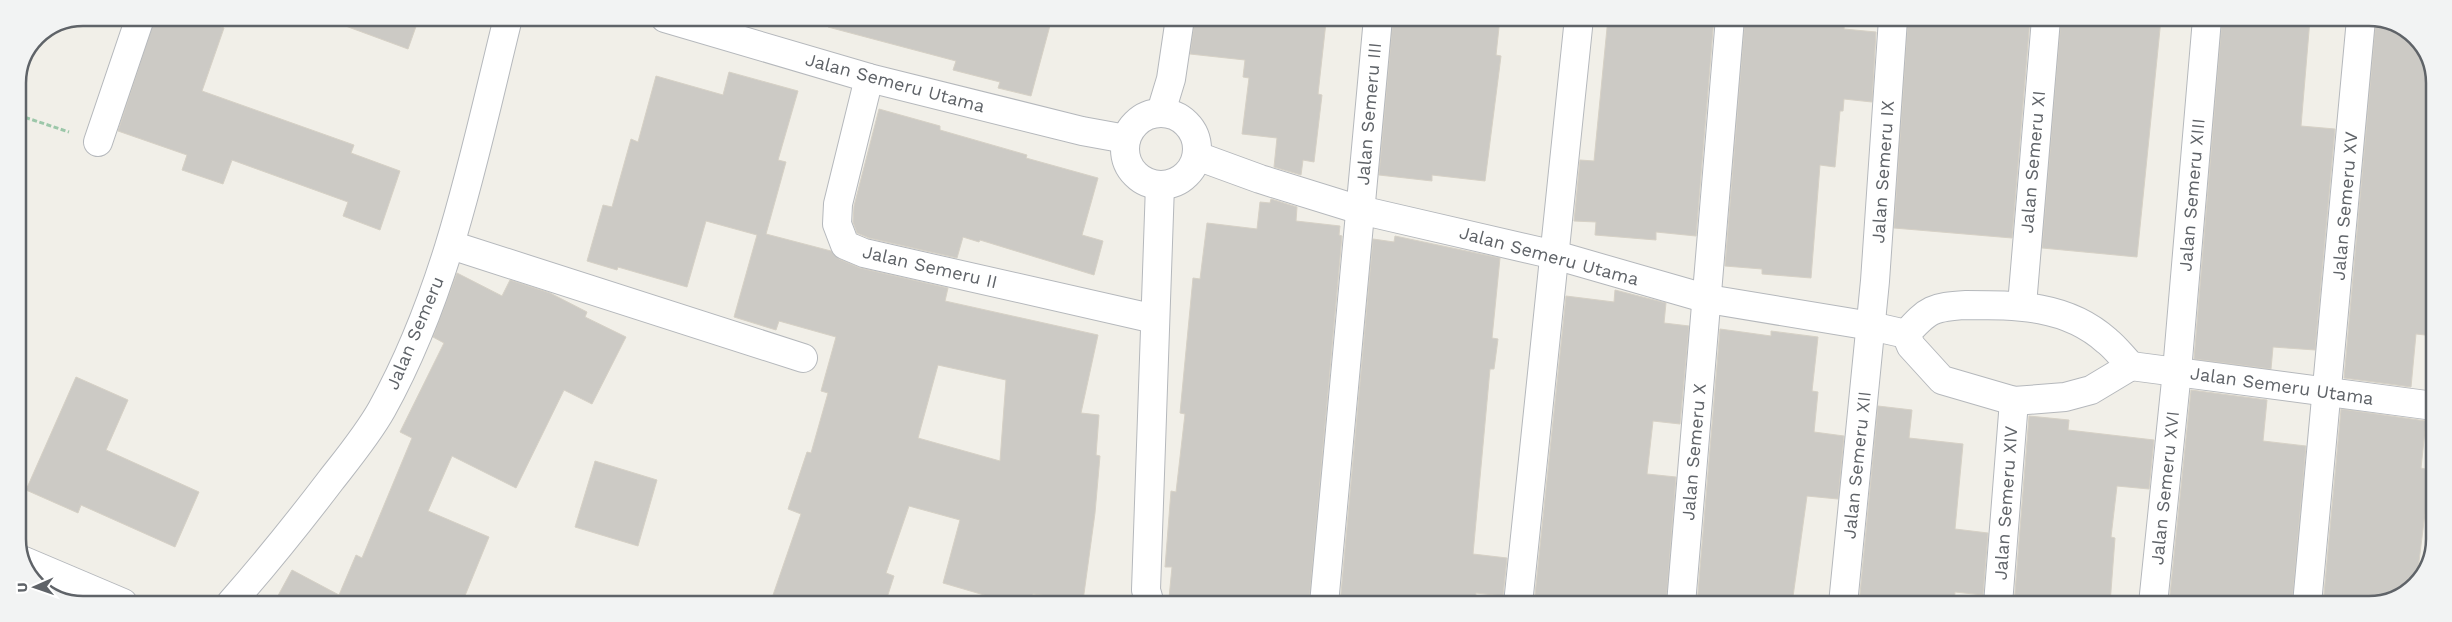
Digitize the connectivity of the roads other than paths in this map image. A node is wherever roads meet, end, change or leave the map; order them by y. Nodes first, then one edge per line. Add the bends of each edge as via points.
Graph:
1 (137, 26) edge
2 (506, 26) edge
3 (693, 26) edge
4 (1179, 26) edge
5 (1377, 26) edge
6 (1578, 26) edge
7 (1729, 26) edge
8 (1892, 26) edge
9 (2045, 26) edge
10 (2206, 26) edge
11 (2360, 26) edge
12 (868, 78) junction
13 (1161, 112) junction
14 (1126, 139) junction
15 (98, 142) road end
16 (1197, 156) junction
17 (1160, 185) junction
18 (1360, 210) junction
19 (451, 245) junction
20 (1555, 255) junction
21 (1708, 299) junction
22 (2022, 305) junction
23 (1155, 319) junction
24 (1871, 326) junction
25 (1906, 334) junction
26 (803, 358) dead end
27 (2131, 366) junction
28 (2177, 371) junction
29 (2328, 393) junction
30 (2014, 401) junction
31 (2426, 405) edge
32 (33, 565) edge
33 (106, 596) edge
34 (238, 596) edge
35 (1147, 596) edge
36 (1325, 596) edge
37 (1519, 596) edge
38 (1682, 596) edge
39 (1844, 596) edge
40 (1999, 596) edge
41 (2154, 596) edge
42 (2308, 596) edge

1 - 15 street
2 - 19 street, Jalan Semeru
3 - 12 street, Jalan Semeru Utama
4 - 13 street via 1171,79
5 - 18 street, Jalan Semeru III
6 - 20 street
7 - 21 street, Jalan Semeru X
8 - 24 street, Jalan Semeru IX
9 - 22 street, Jalan Semeru XI
10 - 28 street, Jalan Semeru XIII
11 - 29 street, Jalan Semeru XV
12 - 14 street, Jalan Semeru Utama
12 - 23 street, Jalan Semeru II via 838,204 837,224 845,245
13 - 14 street via 1136,122
13 - 16 street via 1174,114 1189,126 1197,143
14 - 17 street via 1126,155 1132,170 1144,181
16 - 17 street via 1184,178 1173,184
16 - 18 street, Jalan Semeru Utama
17 - 23 street
18 - 20 street, Jalan Semeru Utama
18 - 36 street, Jalan Semeru III
19 - 26 street
19 - 34 street, Jalan Semeru via 423,322 381,410 287,538
20 - 21 street, Jalan Semeru Utama
20 - 37 street
21 - 24 street, Jalan Semeru Utama
21 - 38 street, Jalan Semeru X
22 - 25 street via 1944,306 1923,315
22 - 27 street via 2055,311 2078,322 2107,340
23 - 35 street
24 - 25 street, Jalan Semeru Utama
24 - 39 street, Jalan Semeru XII
25 - 30 street via 1911,346 1942,380
27 - 28 street, Jalan Semeru Utama
27 - 30 street via 2091,390 2065,397
28 - 29 street, Jalan Semeru Utama
28 - 41 street, Jalan Semeru XVI
29 - 31 street, Jalan Semeru Utama
29 - 42 street, Jalan Semeru XV
30 - 40 street, Jalan Semeru XIV
32 - 33 street

